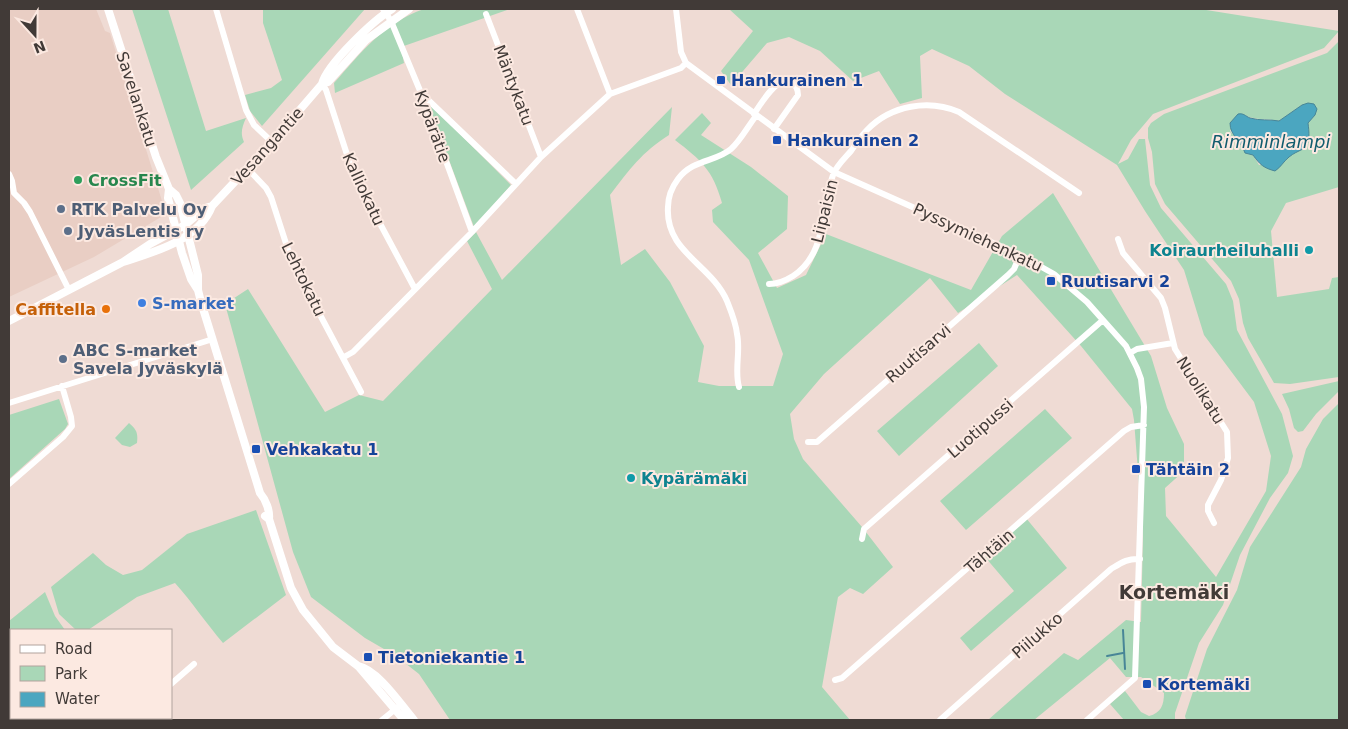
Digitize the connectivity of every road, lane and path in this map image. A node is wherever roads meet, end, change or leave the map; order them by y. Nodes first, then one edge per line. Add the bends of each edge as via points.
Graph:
1 (108, 9) edge
2 (216, 9) edge
3 (409, 9) edge
4 (577, 9) edge
5 (676, 9) edge
6 (388, 10) edge
7 (486, 14) dead end
8 (391, 21) junction
9 (686, 63) junction
10 (322, 84) junction
11 (421, 93) junction
12 (610, 94) junction
13 (755, 115) junction
14 (774, 129) junction
15 (272, 142) junction
16 (541, 157) junction
17 (247, 168) junction
18 (834, 172) junction
19 (9, 174) edge
20 (516, 184) junction
21 (169, 189) junction
22 (1079, 193) dead end
23 (212, 206) junction
24 (185, 225) junction
25 (177, 230) junction
26 (472, 232) junction
27 (188, 234) junction
28 (1118, 239) dead end
29 (180, 240) junction
30 (1020, 255) junction
31 (123, 262) junction
32 (769, 284) dead end
33 (415, 289) junction
34 (70, 290) junction
35 (198, 290) junction
36 (1103, 320) junction
37 (9, 321) edge
38 (212, 339) junction
39 (1173, 343) junction
40 (1130, 353) junction
41 (344, 357) junction
42 (62, 386) junction
43 (739, 387) dead end
44 (361, 392) dead end
45 (9, 403) edge
46 (1144, 425) junction
47 (808, 442) dead end
48 (9, 484) edge
49 (1214, 523) dead end
50 (862, 539) dead end
51 (1140, 559) junction
52 (194, 664) dead end
53 (835, 680) dead end
54 (172, 683) edge
55 (398, 706) junction
56 (382, 720) edge
57 (404, 720) edge
58 (414, 720) edge
59 (940, 720) edge
60 (1087, 720) edge

1 - 21 main road, Savelankatu
2 - 15 street via 246,110 254,125
3 - 8 main road, Vesangantie
4 - 12 street
5 - 9 street via 681,52
6 - 8 street, Kypärätie
6 - 10 main road, Vesangantie via 343,53 323,78
7 - 16 street, Mäntykatu
8 - 10 main road, Vesangantie via 366,40 328,82
8 - 11 street, Kypärätie
9 - 12 street
9 - 13 street, Pyssymiehenkatu
10 - 15 main road, Vesangantie
10 - 33 street, Kalliokatu via 353,173
11 - 20 street
11 - 26 street, Kypärätie
12 - 16 street
13 - 14 street, Pyssymiehenkatu
13 - 14 street via 780,82 788,80 793,83 798,95
13 - 43 street via 730,150 693,165 679,178 671,192 668,209 670,229 676,242 716,283 726,300 738,334
14 - 18 street, Pyssymiehenkatu
15 - 17 main road, Vesangantie
16 - 20 street
17 - 23 main road, Vesangantie
17 - 41 street, Lehtokatu via 271,197 292,262
18 - 22 street via 875,123 901,109 930,105 950,108 971,119
18 - 30 street, Pyssymiehenkatu
18 - 32 street, Liipaisin via 811,258 798,273 778,284
19 - 34 street via 14,193 30,212
20 - 26 street
21 - 24 main road, Savelankatu via 180,203
21 - 25 main road, Savelankatu via 168,198
23 - 24 main road, Vesangantie
23 - 27 main road, Vesangantie
24 - 25 main road, Vesangantie
24 - 27 main road, Savelankatu
25 - 29 main road, Savelankatu
25 - 31 main road, Vesangantie
26 - 33 street
27 - 29 main road, Vesangantie
27 - 35 main road, Savelankatu via 198,274
28 - 39 street, Nuolikatu via 1123,253 1161,298
29 - 31 main road, Vesangantie
29 - 35 main road, Savelankatu via 191,279
30 - 36 street, Pyssymiehenkatu via 1054,274
30 - 47 street, Ruutisarvi via 1008,276 817,442
31 - 34 main road, Vesangantie
33 - 41 street via 353,352
34 - 37 main road, Vesangantie
35 - 38 main road
36 - 40 street, Pyssymiehenkatu
36 - 50 street, Luotipussi via 864,529
38 - 42 street
38 - 55 main road via 291,588 303,610 333,647 383,683
39 - 40 street, Nuolikatu
39 - 49 street, Nuolikatu via 1227,432 1228,458 1208,505
40 - 46 street, Pyssymiehenkatu via 1142,385
41 - 44 street, Lehtokatu
42 - 45 street
42 - 48 street via 72,426
46 - 51 street, Pyssymiehenkatu
46 - 53 street, Tähtäin via 1124,431 842,678
51 - 59 street, Piilukko via 1132,558 1111,570
51 - 60 street, Pyssymiehenkatu via 1135,678
52 - 54 street
55 - 56 street
55 - 57 main road
55 - 58 main road

